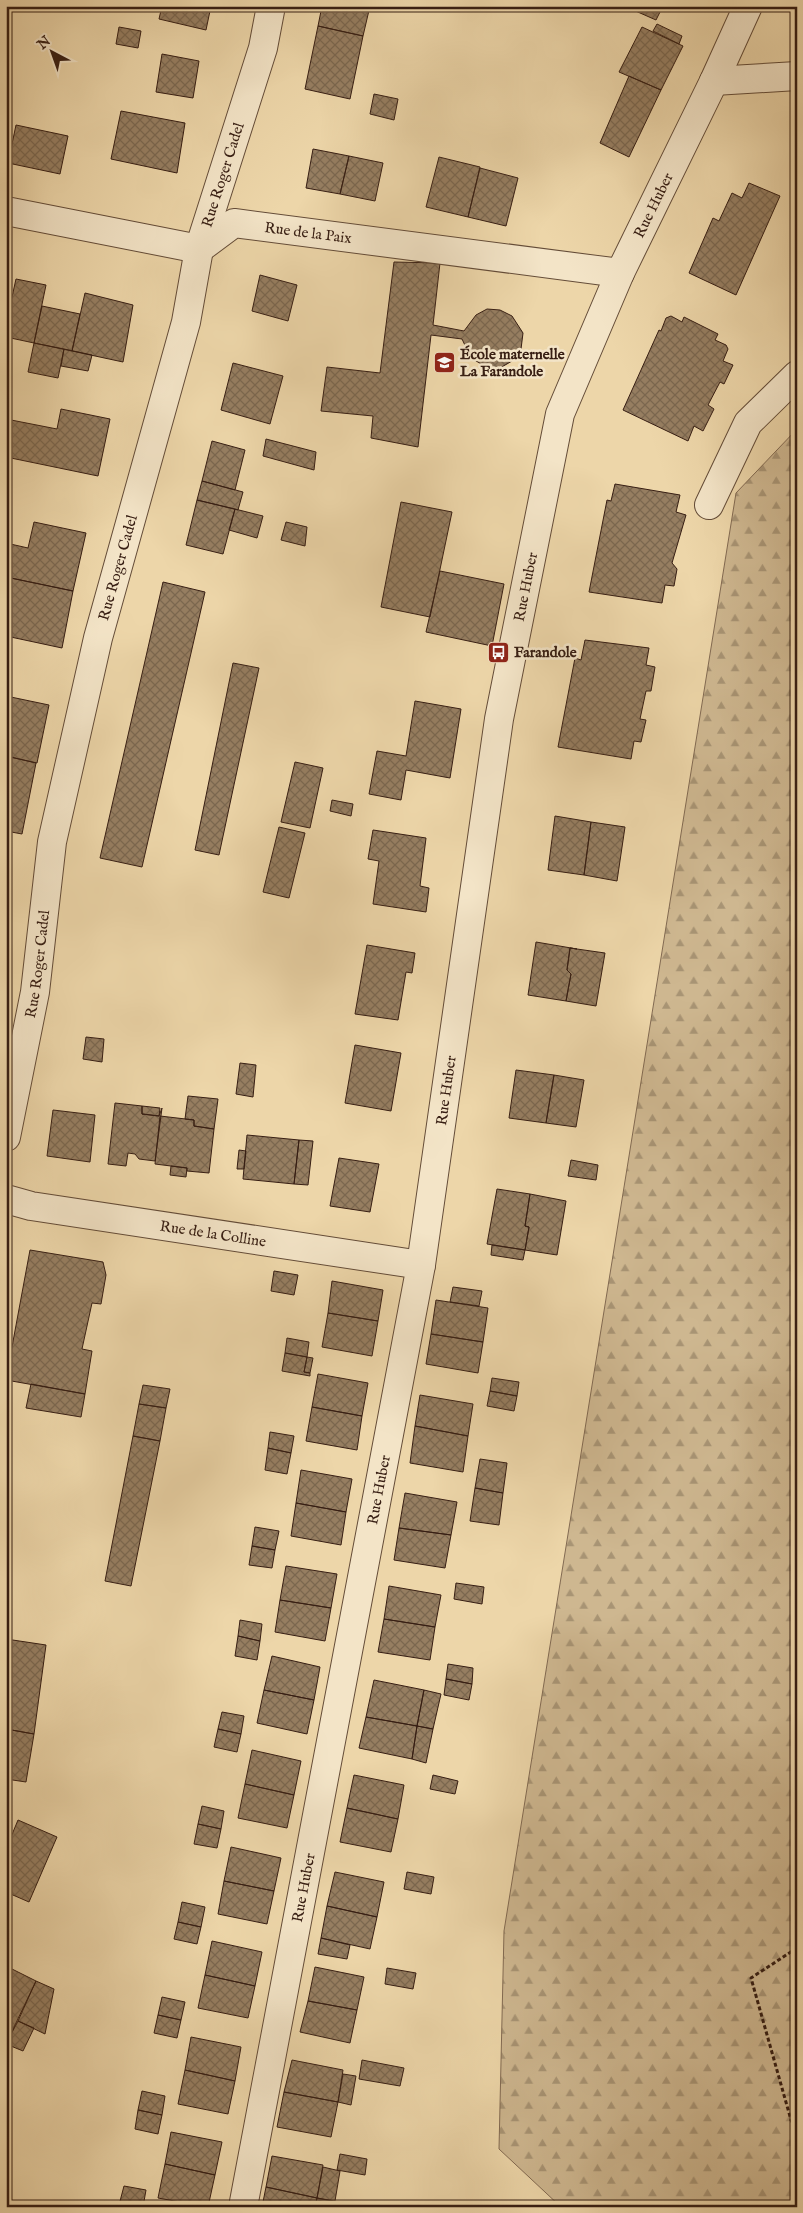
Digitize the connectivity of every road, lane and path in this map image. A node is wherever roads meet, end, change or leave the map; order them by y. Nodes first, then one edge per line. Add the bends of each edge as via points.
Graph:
1 (271, 6) edge
2 (748, 6) edge
3 (797, 76) edge
4 (714, 81) junction
5 (6, 211) edge
6 (199, 249) junction
7 (620, 273) junction
8 (797, 375) edge
9 (709, 505) dead end
10 (6, 1137) edge
11 (6, 1199) edge
12 (421, 1265) junction
13 (797, 1948) edge
14 (797, 2131) edge
15 (243, 2207) edge

1 - 6 street, Rue Roger Cadel via 264,48
2 - 4 street, Rue Huber
3 - 4 street
4 - 7 street, Rue Huber
5 - 6 street
6 - 7 street, Rue de la Paix via 234,223
6 - 10 street, Rue Roger Cadel via 186,322 98,638 52,842 35,992
7 - 12 street, Rue Huber via 560,414 532,545 499,719
8 - 9 street via 748,423
11 - 12 street, Rue de la Colline via 31,1206
12 - 15 street, Rue Huber
13 - 14 path via 751,1978 791,2120

